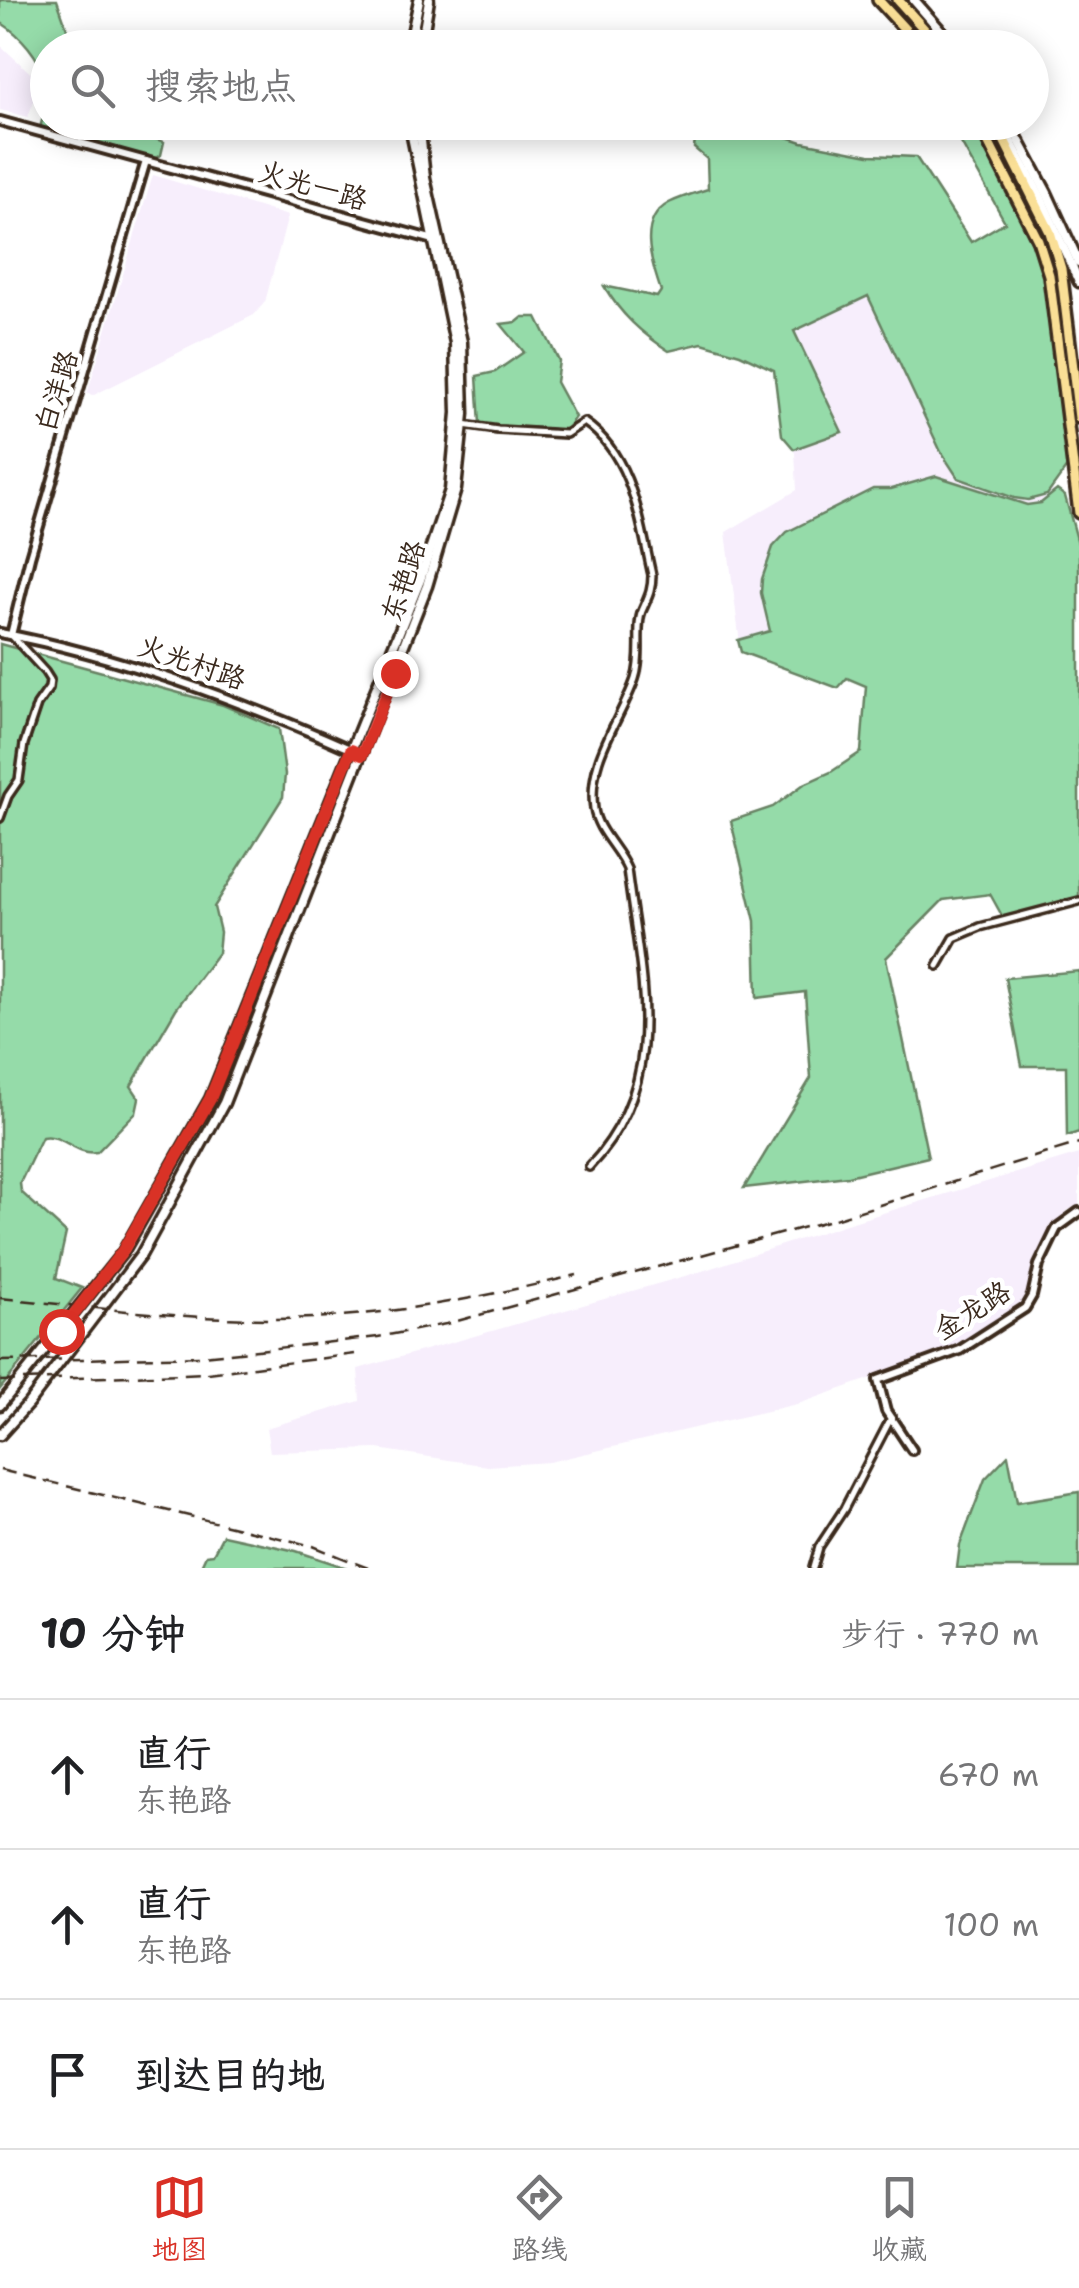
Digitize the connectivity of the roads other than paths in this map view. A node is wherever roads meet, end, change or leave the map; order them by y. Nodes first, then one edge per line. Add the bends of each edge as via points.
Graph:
1 (419, 0) edge
2 (429, 0) edge
3 (878, 0) edge
4 (901, 0) edge
5 (914, 0) edge
6 (413, 30) edge
7 (423, 30) edge
8 (906, 30) edge
9 (927, 30) edge
10 (940, 30) edge
11 (0, 121) edge
12 (30, 129) edge
13 (69, 140) edge
14 (413, 140) edge
15 (420, 140) edge
16 (987, 140) edge
17 (1006, 140) edge
18 (1007, 140) edge
19 (1018, 140) edge
20 (146, 161) junction
21 (436, 241) junction
22 (1079, 264) edge
23 (1079, 282) edge
24 (1079, 418) edge
25 (463, 425) junction
26 (1076, 464) edge
27 (1079, 513) edge
28 (0, 633) edge
29 (11, 635) junction
30 (351, 750) junction
31 (362, 755) junction
32 (0, 818) edge
33 (1079, 902) edge
34 (938, 966) dead end
35 (589, 1167) dead end
36 (1079, 1212) edge
37 (0, 1405) edge
38 (891, 1418) junction
39 (0, 1435) edge
40 (912, 1450) dead end
41 (814, 1568) edge

1 - 6 main road
2 - 7 main road
3 - 8 main road
4 - 9 main road
5 - 10 main road
11 - 12 street, 火光一路
13 - 20 street, 火光一路
14 - 21 main road, 东艳路
15 - 21 main road, 东艳路
16 - 26 main road via 1049,276
17 - 24 main road via 1062,269
18 - 23 main road
19 - 22 main road
20 - 21 street, 火光一路
20 - 29 street, 白洋路
21 - 25 main road, 东艳路 via 462,342
21 - 30 main road, 东艳路 via 455,342 450,490
25 - 31 main road, 东艳路 via 456,489 432,570
25 - 35 street via 566,434 584,422 591,427 631,486 652,575 642,611 642,654 599,758 594,808 627,869 646,1032 622,1126
26 - 27 main road
28 - 29 street, 火光村路
29 - 30 street, 火光村路 via 185,683
29 - 32 street via 50,680
30 - 31 street, 火光村路
30 - 37 main road, 东艳路 via 210,1099 122,1252
31 - 39 main road, 东艳路 via 224,1103 141,1255
33 - 34 street via 980,926 954,938
36 - 38 street, 金龙路 via 1057,1228 1025,1308 960,1350 878,1380
38 - 40 street, 金龙路
38 - 41 street

